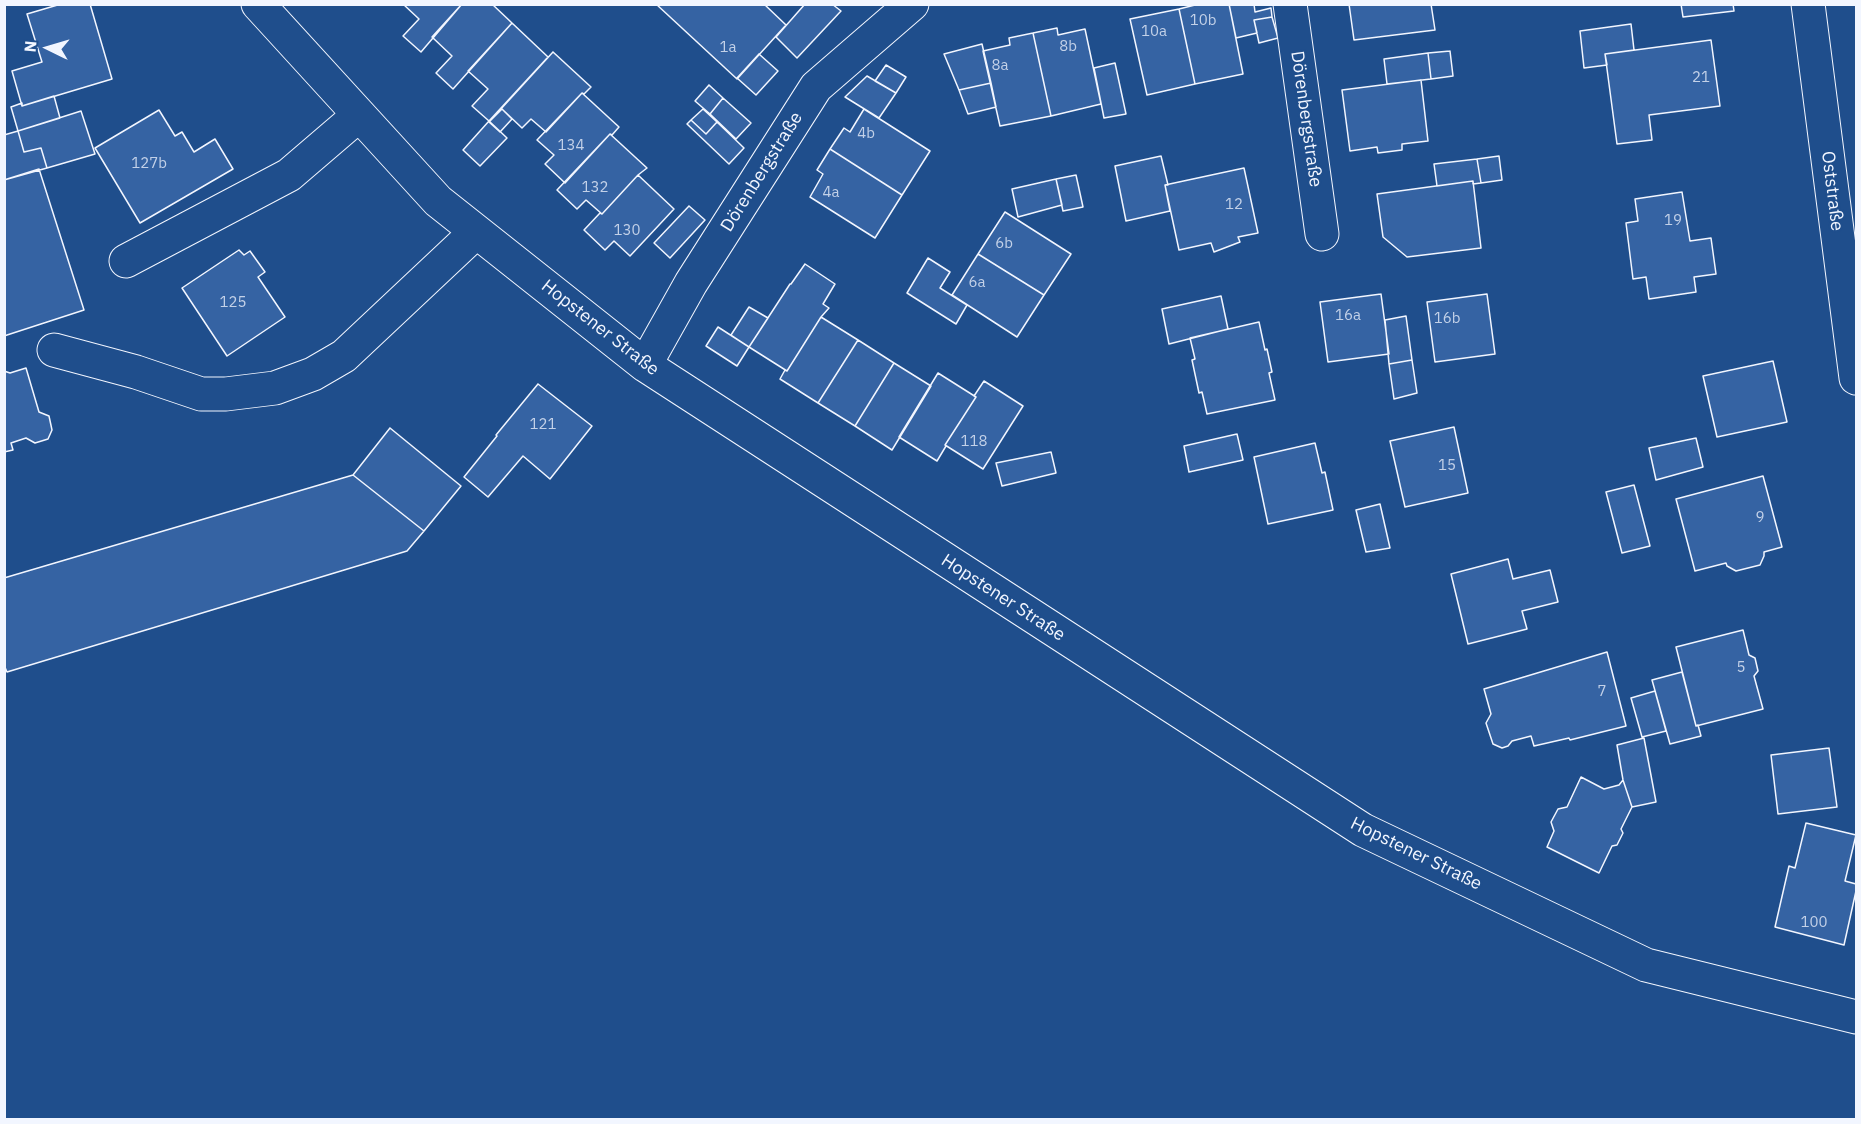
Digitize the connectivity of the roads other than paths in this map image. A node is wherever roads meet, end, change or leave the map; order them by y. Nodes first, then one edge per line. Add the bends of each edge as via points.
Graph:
1 (258, 4) edge
2 (912, 4) edge
3 (1290, 4) edge
4 (1808, 4) edge
5 (359, 115) junction
6 (476, 232) junction
7 (1322, 234) dead end
8 (1849, 259) edge
9 (126, 261) dead end
10 (54, 350) dead end
11 (645, 365) junction
12 (1857, 378) edge
13 (1857, 1017) edge

1 - 5 street, Hopstener Straße
2 - 11 street, Dörenbergstraße via 816,87 691,283
3 - 7 street, Dörenbergstraße
4 - 8 street, Oststraße
5 - 6 street, Hopstener Straße via 438,201
5 - 9 street via 289,175
6 - 10 street via 344,356 314,374 275,388 201,394
6 - 11 street, Hopstener Straße
8 - 12 street, Oststraße
11 - 13 street, Hopstener Straße via 1363,830 1646,965

